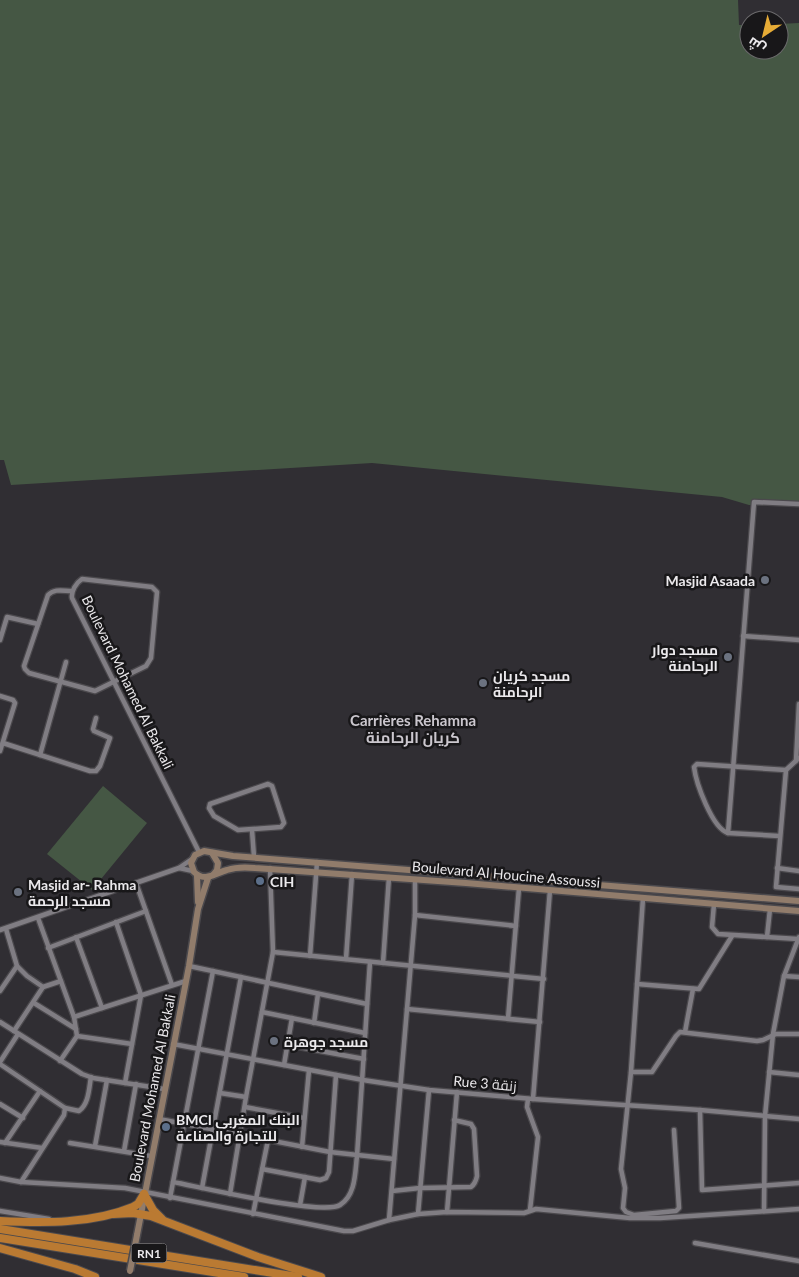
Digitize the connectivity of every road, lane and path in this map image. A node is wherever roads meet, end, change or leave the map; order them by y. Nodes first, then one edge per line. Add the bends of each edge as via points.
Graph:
1 (799, 504) edge
2 (72, 592) junction
3 (38, 624) junction
4 (743, 636) junction
5 (0, 640) edge
6 (799, 640) edge
7 (66, 662) dead end
8 (60, 682) junction
9 (114, 683) junction
10 (0, 696) edge
11 (799, 704) edge
12 (96, 718) dead end
13 (3, 743) junction
14 (0, 751) edge
15 (40, 755) junction
16 (797, 760) edge
17 (733, 766) junction
18 (786, 770) junction
19 (252, 830) junction
20 (728, 833) junction
21 (780, 836) junction
22 (199, 852) junction
23 (212, 854) junction
24 (254, 857) junction
25 (192, 859) junction
26 (317, 862) junction
27 (179, 868) junction
28 (270, 868) junction
29 (777, 868) junction
30 (316, 871) junction
31 (799, 871) edge
32 (195, 874) junction
33 (352, 874) junction
34 (210, 876) junction
35 (388, 877) junction
36 (416, 879) junction
37 (136, 883) junction
38 (519, 888) junction
39 (799, 889) edge
40 (550, 890) junction
41 (642, 898) junction
42 (799, 901) edge
43 (714, 904) junction
44 (198, 909) junction
45 (770, 909) junction
46 (146, 911) junction
47 (799, 911) edge
48 (415, 915) junction
49 (38, 918) junction
50 (116, 922) junction
51 (516, 926) junction
52 (3, 930) edge
53 (732, 936) junction
54 (76, 937) junction
55 (767, 937) junction
56 (798, 938) edge
57 (48, 948) junction
58 (273, 952) junction
59 (310, 956) junction
60 (346, 959) junction
61 (370, 962) junction
62 (383, 963) junction
63 (18, 966) junction
64 (188, 966) junction
65 (410, 966) junction
66 (213, 971) junction
67 (512, 976) junction
68 (784, 976) junction
69 (241, 977) junction
70 (799, 978) edge
71 (544, 979) junction
72 (186, 981) junction
73 (61, 982) junction
74 (268, 983) junction
75 (637, 984) junction
76 (172, 985) junction
77 (44, 987) junction
78 (693, 989) junction
79 (0, 991) edge
80 (318, 994) junction
81 (141, 995) junction
82 (34, 1003) junction
83 (367, 1004) junction
84 (102, 1008) junction
85 (407, 1009) junction
86 (262, 1012) junction
87 (74, 1017) junction
88 (292, 1018) junction
89 (508, 1019) junction
90 (0, 1022) edge
91 (540, 1022) junction
92 (314, 1023) junction
93 (76, 1029) junction
94 (16, 1032) junction
95 (685, 1032) junction
96 (366, 1034) junction
97 (773, 1034) junction
98 (799, 1034) edge
99 (77, 1036) junction
100 (132, 1044) junction
101 (173, 1044) junction
102 (288, 1045) junction
103 (199, 1048) junction
104 (227, 1054) junction
105 (254, 1059) junction
106 (364, 1059) junction
107 (60, 1062) junction
108 (0, 1063) edge
109 (284, 1065) junction
110 (309, 1070) junction
111 (631, 1072) junction
112 (769, 1072) junction
113 (336, 1075) junction
114 (799, 1075) edge
115 (91, 1077) junction
116 (107, 1080) junction
117 (363, 1080) junction
118 (125, 1083) junction
119 (136, 1084) junction
120 (400, 1085) junction
121 (164, 1089) junction
122 (429, 1090) junction
123 (40, 1091) junction
124 (457, 1092) junction
125 (220, 1093) junction
126 (246, 1097) junction
127 (530, 1099) junction
128 (0, 1104) edge
129 (628, 1104) junction
130 (245, 1107) junction
131 (65, 1108) junction
132 (700, 1110) junction
133 (765, 1116) junction
134 (23, 1118) junction
135 (304, 1118) junction
136 (159, 1119) junction
137 (799, 1119) edge
138 (454, 1120) junction
139 (184, 1124) junction
140 (213, 1130) junction
141 (674, 1130) dead end
142 (240, 1134) junction
143 (268, 1140) junction
144 (3, 1143) edge
145 (70, 1143) dead end
146 (95, 1146) junction
147 (302, 1147) junction
148 (42, 1148) junction
149 (124, 1151) junction
150 (330, 1152) junction
151 (151, 1156) junction
152 (357, 1156) junction
153 (394, 1160) junction
154 (262, 1169) junction
155 (305, 1177) junction
156 (0, 1178) edge
157 (21, 1182) junction
158 (173, 1182) junction
159 (799, 1183) edge
160 (764, 1184) junction
161 (202, 1188) junction
162 (420, 1188) junction
163 (449, 1188) junction
164 (392, 1191) junction
165 (144, 1193) junction
166 (230, 1194) junction
167 (170, 1198) junction
168 (257, 1199) junction
169 (300, 1205) junction
170 (799, 1209) edge
171 (530, 1210) junction
172 (0, 1211) edge
173 (764, 1211) junction
174 (446, 1212) junction
175 (113, 1214) junction
176 (141, 1214) junction
177 (253, 1214) junction
178 (418, 1214) junction
179 (163, 1220) junction
180 (389, 1220) junction
181 (0, 1221) edge
182 (60, 1221) junction
183 (0, 1229) edge
184 (0, 1238) edge
185 (695, 1243) dead end
186 (0, 1248) edge
187 (799, 1261) edge
188 (130, 1274) edge
189 (95, 1277) edge
190 (244, 1277) edge
191 (298, 1277) edge
192 (321, 1277) edge

1 - 4 street via 754,502
2 - 3 street via 51,592
2 - 9 street, Boulevard Mohamed Al Bakkali via 72,598
2 - 9 street, Boulevard Mohamed Al Bakkali via 82,579 152,587 157,592 150,661
3 - 5 street via 7,617
3 - 8 street via 25,669
4 - 6 street
4 - 17 street
7 - 8 street
8 - 9 street via 94,691
8 - 15 street
9 - 22 street, Boulevard Mohamed Al Bakkali
10 - 13 street via 15,703
11 - 16 street
12 - 15 street via 94,731 110,738 96,771
13 - 14 street
13 - 15 street
16 - 18 street
17 - 18 street
17 - 20 street
17 - 20 street via 697,764 694,767 714,819 720,829
18 - 21 street
19 - 19 street via 283,826 270,784 209,806 214,816 236,829
19 - 24 street
20 - 21 street
21 - 29 street
22 - 23 street
22 - 25 street
23 - 24 street, Boulevard Al Houcine Assoussi
23 - 34 street via 218,863 217,870
24 - 26 street, Boulevard Al Houcine Assoussi
25 - 27 street
25 - 32 street
26 - 30 street
26 - 42 street, Boulevard Al Houcine Assoussi
27 - 32 street
27 - 37 street
28 - 30 street, Boulevard Al Houcine Assoussi
28 - 34 street, Boulevard Al Houcine Assoussi via 239,867
28 - 58 street
29 - 31 street
29 - 39 street via 776,887
30 - 33 street, Boulevard Al Houcine Assoussi
30 - 59 street
32 - 34 street
32 - 44 street, Boulevard Mohamed Al Bakkali
33 - 35 street, Boulevard Al Houcine Assoussi
33 - 60 street
34 - 44 street, Boulevard Mohamed Al Bakkali
35 - 36 street, Boulevard Al Houcine Assoussi
35 - 62 street
36 - 38 street, Boulevard Al Houcine Assoussi
36 - 48 street
37 - 46 street
37 - 49 street
38 - 40 street, Boulevard Al Houcine Assoussi
38 - 51 street
40 - 41 street, Boulevard Al Houcine Assoussi
40 - 71 street
41 - 43 street, Boulevard Al Houcine Assoussi
41 - 75 street
43 - 45 street, Boulevard Al Houcine Assoussi
43 - 53 street via 714,931
44 - 64 street, Boulevard Mohamed Al Bakkali
45 - 47 street, Boulevard Al Houcine Assoussi
45 - 55 street
46 - 50 street
46 - 76 street
48 - 51 street
48 - 65 street
49 - 52 street
49 - 57 street
50 - 54 street
50 - 81 street
51 - 67 street
52 - 63 street
53 - 55 street
53 - 78 street via 703,985
54 - 57 street
54 - 84 street
55 - 56 street
56 - 68 street
57 - 73 street
58 - 59 street
58 - 74 street
59 - 60 street
60 - 61 street
61 - 62 street
61 - 83 street
62 - 65 street
63 - 77 street
63 - 79 street
64 - 66 street
64 - 72 street, Boulevard Mohamed Al Bakkali
65 - 67 street
65 - 85 street
66 - 69 street
66 - 103 street
67 - 71 street
67 - 89 street
68 - 70 street
68 - 97 street
69 - 74 street
69 - 104 street
71 - 91 street
72 - 76 street
72 - 101 street, Boulevard Mohamed Al Bakkali
73 - 77 street
73 - 87 street
74 - 80 street
74 - 86 street
75 - 78 street
75 - 111 street
76 - 81 street
77 - 82 street
78 - 95 street
80 - 83 street
80 - 92 street
81 - 84 street
81 - 100 street
82 - 93 street
82 - 94 street
83 - 96 street
84 - 87 street
85 - 89 street
85 - 120 street
86 - 88 street
86 - 105 street
87 - 93 street
88 - 92 street
88 - 102 street
89 - 91 street
90 - 94 street
91 - 127 street
92 - 96 street
93 - 99 street
94 - 107 street
94 - 108 street
95 - 97 street via 757,1041
95 - 111 street via 677,1034 652,1072
96 - 106 street
97 - 98 street
97 - 112 street
99 - 100 street
99 - 107 street
100 - 118 street
101 - 103 street, Rue 3 زنقة
101 - 121 street, Boulevard Mohamed Al Bakkali
102 - 106 street
102 - 109 street
103 - 104 street, Rue 3 زنقة
103 - 139 street
104 - 105 street, Rue 3 زنقة
104 - 125 street
105 - 109 street, Rue 3 زنقة
105 - 126 street
106 - 117 street
107 - 115 street
108 - 123 street
109 - 110 street, Rue 3 زنقة
110 - 113 street, Rue 3 زنقة
110 - 135 street
111 - 129 street
112 - 114 street
112 - 133 street
113 - 117 street, Rue 3 زنقة
113 - 150 street
115 - 116 street
115 - 131 street via 83,1108 79,1111
116 - 118 street
116 - 146 street
117 - 120 street, Rue 3 زنقة
117 - 152 street
118 - 119 street
119 - 121 street
119 - 149 street
120 - 122 street, Rue 3 زنقة
120 - 153 street
121 - 136 street, Boulevard Mohamed Al Bakkali
122 - 124 street, Rue 3 زنقة
122 - 162 street
123 - 131 street
123 - 134 street
124 - 127 street, Rue 3 زنقة
124 - 138 street
125 - 126 street
125 - 140 street
126 - 130 street
127 - 129 street, Rue 3 زنقة
127 - 171 street via 527,1108 538,1137
128 - 134 street
129 - 132 street, Rue 3 زنقة
129 - 141 street via 621,1169 625,1188 623,1208 626,1212 634,1215 679,1208
130 - 135 street
130 - 142 street
131 - 148 street via 64,1115
132 - 133 street, Rue 3 زنقة
132 - 160 street via 702,1190
133 - 137 street, Rue 3 زنقة
133 - 160 street
134 - 144 street
135 - 147 street
136 - 139 street
136 - 151 street, Boulevard Mohamed Al Bakkali
138 - 163 street
138 - 163 street via 473,1126 476,1180 471,1187
139 - 140 street
139 - 158 street
140 - 142 street
140 - 161 street
142 - 143 street
142 - 166 street
143 - 147 street
143 - 154 street
144 - 148 street
145 - 146 street
146 - 149 street
147 - 150 street
148 - 157 street
149 - 151 street
150 - 152 street
150 - 155 street via 326,1178
151 - 165 street, Boulevard Mohamed Al Bakkali
152 - 153 street
152 - 169 street via 353,1186 344,1201 332,1207
153 - 164 street
154 - 155 street
154 - 168 street
155 - 169 street
156 - 157 street
157 - 165 street via 117,1187
158 - 161 street
158 - 167 street
159 - 160 street
160 - 173 street
161 - 166 street
162 - 163 street
162 - 164 street
162 - 178 street
163 - 174 street
164 - 180 street
165 - 167 street
165 - 175 highway via 135,1206
165 - 176 street, Boulevard Mohamed Al Bakkali
165 - 179 highway
166 - 168 street
167 - 177 street
168 - 169 street
168 - 177 street
170 - 173 street
171 - 173 street via 630,1218
171 - 174 street via 524,1213
172 - 182 street
174 - 178 street
175 - 176 highway
175 - 182 highway
176 - 179 highway
176 - 188 street, Boulevard Mohamed Al Bakkali, bridge
177 - 180 street via 353,1231
178 - 180 street
179 - 192 highway via 258,1258
181 - 182 highway
183 - 191 highway, RN1
184 - 190 highway, RN1
185 - 187 street
186 - 189 highway

